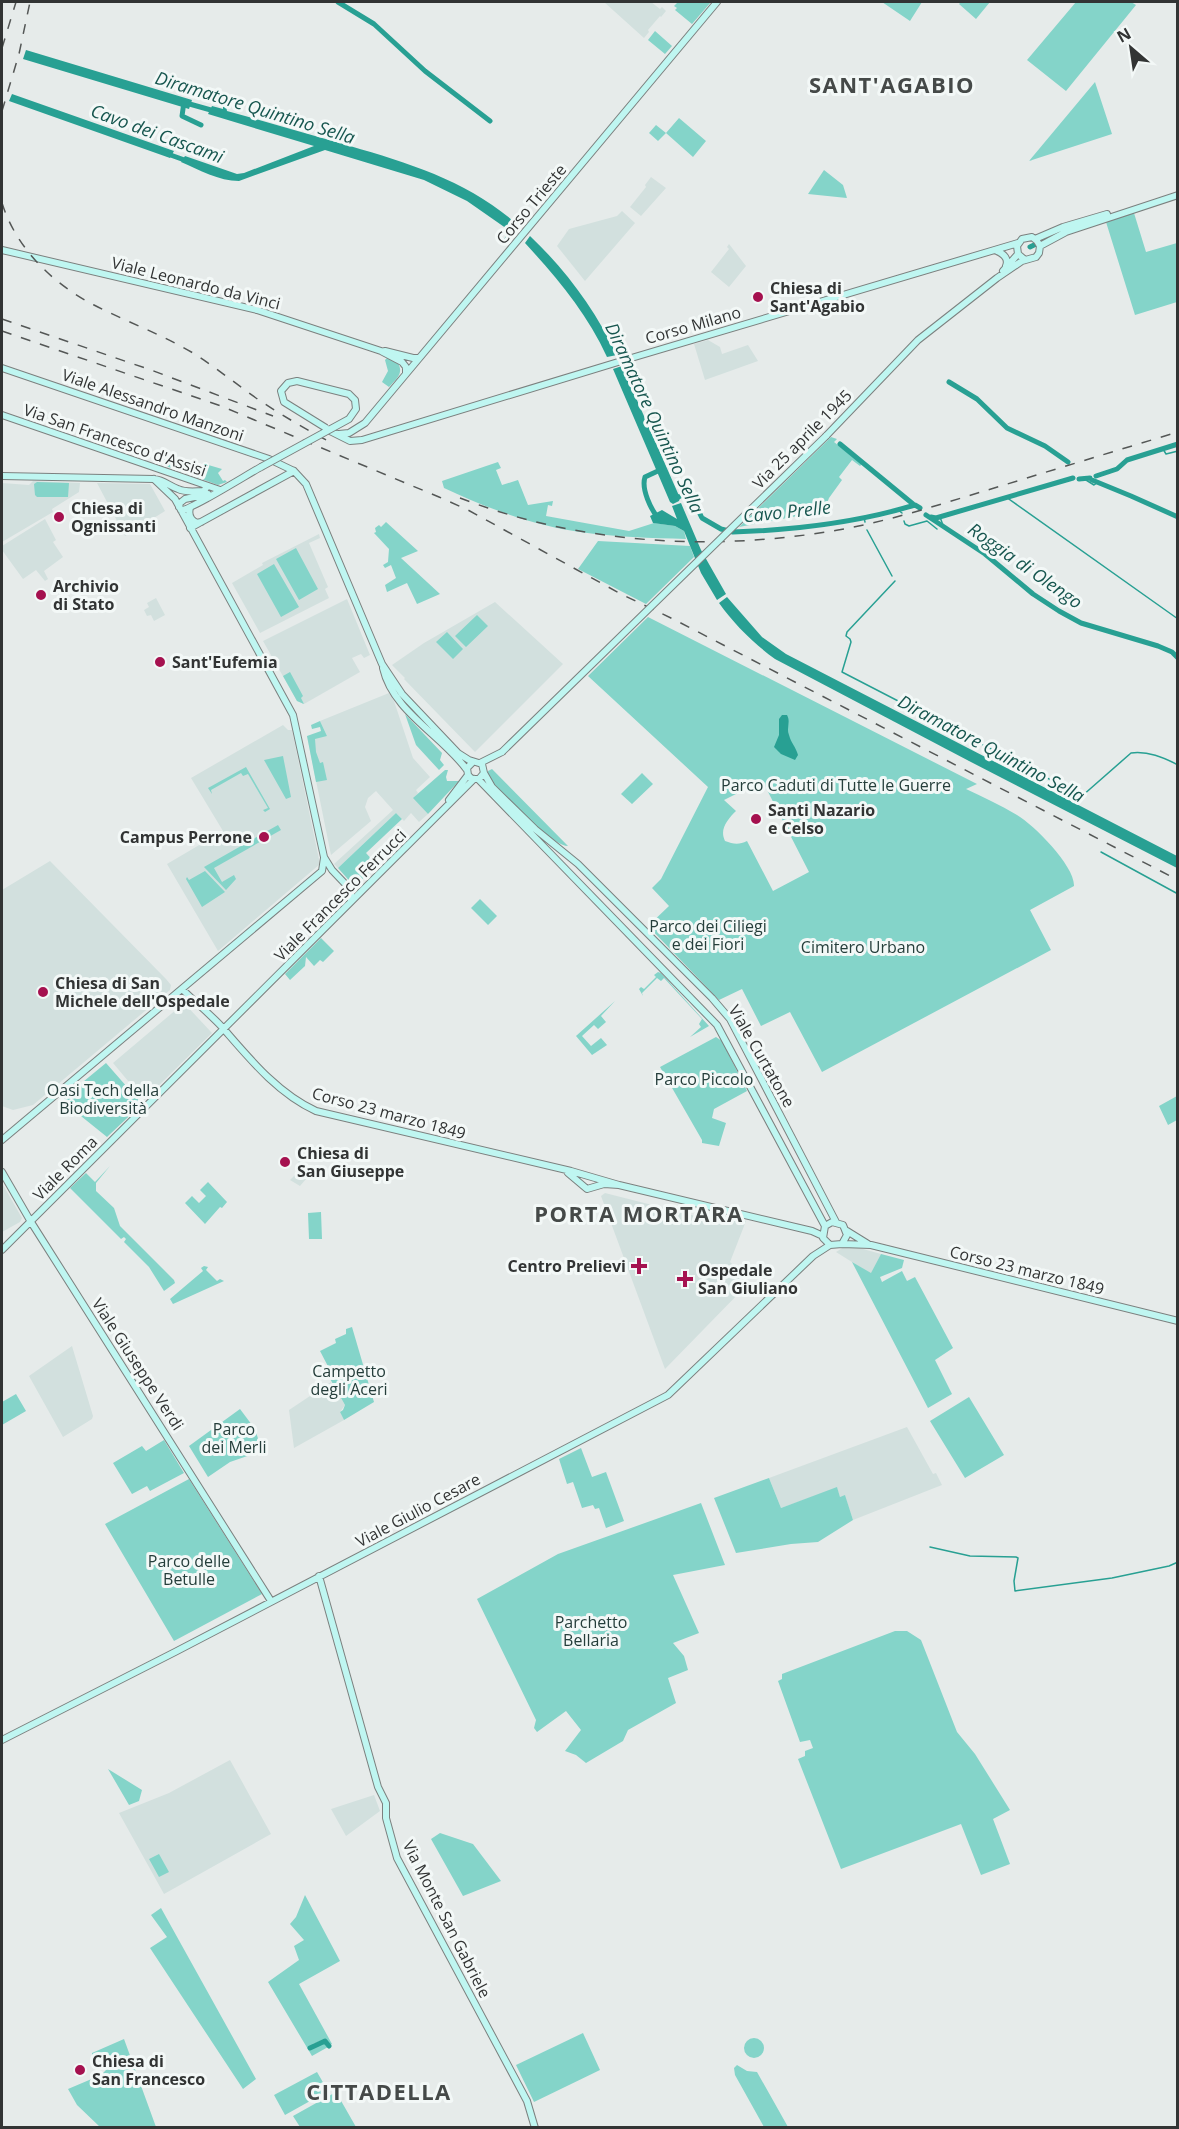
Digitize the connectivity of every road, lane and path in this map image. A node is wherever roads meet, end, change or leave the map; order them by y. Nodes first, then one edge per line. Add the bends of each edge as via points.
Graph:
1 (717, 2) edge
2 (1178, 195) edge
3 (1160, 200) junction
4 (1138, 204) junction
5 (1066, 232) junction
6 (1047, 238) junction
7 (1035, 239) junction
8 (1018, 243) junction
9 (1040, 246) junction
10 (2, 250) edge
11 (997, 251) junction
12 (986, 252) junction
13 (1017, 258) junction
14 (1006, 268) junction
15 (997, 278) junction
16 (381, 351) junction
17 (419, 358) junction
18 (2, 368) edge
19 (406, 373) junction
20 (2, 415) edge
21 (365, 423) junction
22 (339, 434) junction
23 (374, 435) junction
24 (294, 471) junction
25 (2, 476) edge
26 (154, 479) junction
27 (205, 485) junction
28 (220, 490) junction
29 (212, 495) junction
30 (184, 509) junction
31 (201, 522) junction
32 (190, 528) junction
33 (382, 664) junction
34 (480, 767) junction
35 (467, 772) junction
36 (476, 779) junction
37 (324, 857) junction
38 (330, 867) junction
39 (322, 871) junction
40 (351, 890) junction
41 (351, 901) junction
42 (182, 989) junction
43 (224, 1029) junction
44 (2, 1140) edge
45 (562, 1170) junction
46 (2, 1172) edge
47 (590, 1177) junction
48 (582, 1185) junction
49 (619, 1185) junction
50 (594, 1186) junction
51 (31, 1222) junction
52 (836, 1222) junction
53 (847, 1231) junction
54 (824, 1233) junction
55 (2, 1241) edge
56 (10, 1242) junction
57 (842, 1244) junction
58 (830, 1245) junction
59 (871, 1245) junction
60 (2, 1250) edge
61 (813, 1256) junction
62 (1178, 1321) edge
63 (319, 1576) junction
64 (271, 1601) junction
65 (2, 1740) edge
66 (535, 2127) edge

1 - 17 main road, Corso Trieste
2 - 3 main road
3 - 4 main road
3 - 5 main road
4 - 5 main road
4 - 6 main road via 1063,227
5 - 6 main road
6 - 7 main road
6 - 9 main road
7 - 8 main road via 1025,237
7 - 9 main road
8 - 12 main road, Corso Milano
8 - 13 main road
9 - 13 main road via 1036,257
10 - 16 main road, Viale Leonardo da Vinci via 257,310
11 - 12 main road, Corso Milano
11 - 13 main road, Corso Milano via 1013,250
11 - 14 main road via 1006,258
12 - 23 main road, Corso Milano
13 - 14 main road, Via 25 aprile 1945
13 - 15 main road, Via 25 aprile 1945
14 - 15 main road, Via 25 aprile 1945
15 - 34 main road, Via 25 aprile 1945, bridge via 918,340 826,436 502,752
16 - 17 main road, Viale Leonardo da Vinci
16 - 19 main road, Viale Leonardo da Vinci via 402,362
17 - 19 main road, Corso Trieste
18 - 24 main road, Viale Alessandro Manzoni via 269,459
19 - 21 main road, Corso Trieste
20 - 27 main road, Via San Francesco d'Assisi
21 - 22 main road
21 - 23 main road via 363,432
22 - 23 main road, Corso Milano via 350,441
22 - 28 main road, Corso Milano, bridge via 326,428 284,402 281,392 288,383 297,381 349,394 356,409 349,419 261,467
24 - 31 main road
24 - 33 main road via 306,484
25 - 26 main road
26 - 27 main road via 187,492 204,491
26 - 30 main road
27 - 28 main road, Via San Francesco d'Assisi
28 - 29 main road
29 - 30 main road
29 - 30 main road via 185,499 180,503
30 - 31 main road via 192,520
30 - 32 main road
31 - 32 main road
32 - 37 main road via 293,715
33 - 34 main road, Viale Curtatone via 402,694 458,753
33 - 35 main road via 396,698
34 - 35 main road, Viale Francesco Ferrucci via 469,765
34 - 36 main road, Viale Francesco Ferrucci
34 - 52 main road, Viale Curtatone via 492,787 578,864 730,1019
35 - 36 main road, Viale Curtatone
35 - 40 main road, Viale Francesco Ferrucci via 447,802 363,888
36 - 41 main road, Viale Francesco Ferrucci
36 - 54 main road, Viale Curtatone via 717,1025
37 - 38 main road
37 - 39 main road
38 - 39 main road
38 - 40 main road
39 - 42 main road
40 - 41 main road
41 - 43 main road, Viale Francesco Ferrucci
42 - 43 main road, Corso 23 marzo 1849
42 - 44 main road
43 - 45 main road, Corso 23 marzo 1849 via 276,1084 316,1111
43 - 51 main road, Viale Roma
45 - 47 main road, Corso 23 marzo 1849
45 - 48 main road, Corso 23 marzo 1849
46 - 51 main road, Viale Giuseppe Verdi
47 - 48 main road via 583,1179
47 - 49 main road, Corso 23 marzo 1849
47 - 50 main road
48 - 50 main road, Corso 23 marzo 1849 via 589,1189
49 - 50 main road, Corso 23 marzo 1849
49 - 54 main road, Corso 23 marzo 1849
51 - 56 main road, Viale Roma
51 - 64 main road, Viale Giuseppe Verdi
52 - 53 main road
52 - 54 main road
53 - 57 main road
53 - 59 main road, Corso 23 marzo 1849
54 - 58 main road
54 - 61 main road, Viale Giulio Cesare
55 - 56 main road
56 - 60 main road, Viale Roma
57 - 58 main road
57 - 59 main road, Corso 23 marzo 1849
58 - 61 main road, Viale Giulio Cesare
59 - 62 main road, Corso 23 marzo 1849
61 - 63 main road, Viale Giulio Cesare via 668,1395
63 - 64 main road, Viale Giulio Cesare
63 - 66 main road, Via Monte San Gabriele via 378,1787 386,1803 397,1858 527,2101
64 - 65 main road, Viale Giulio Cesare

